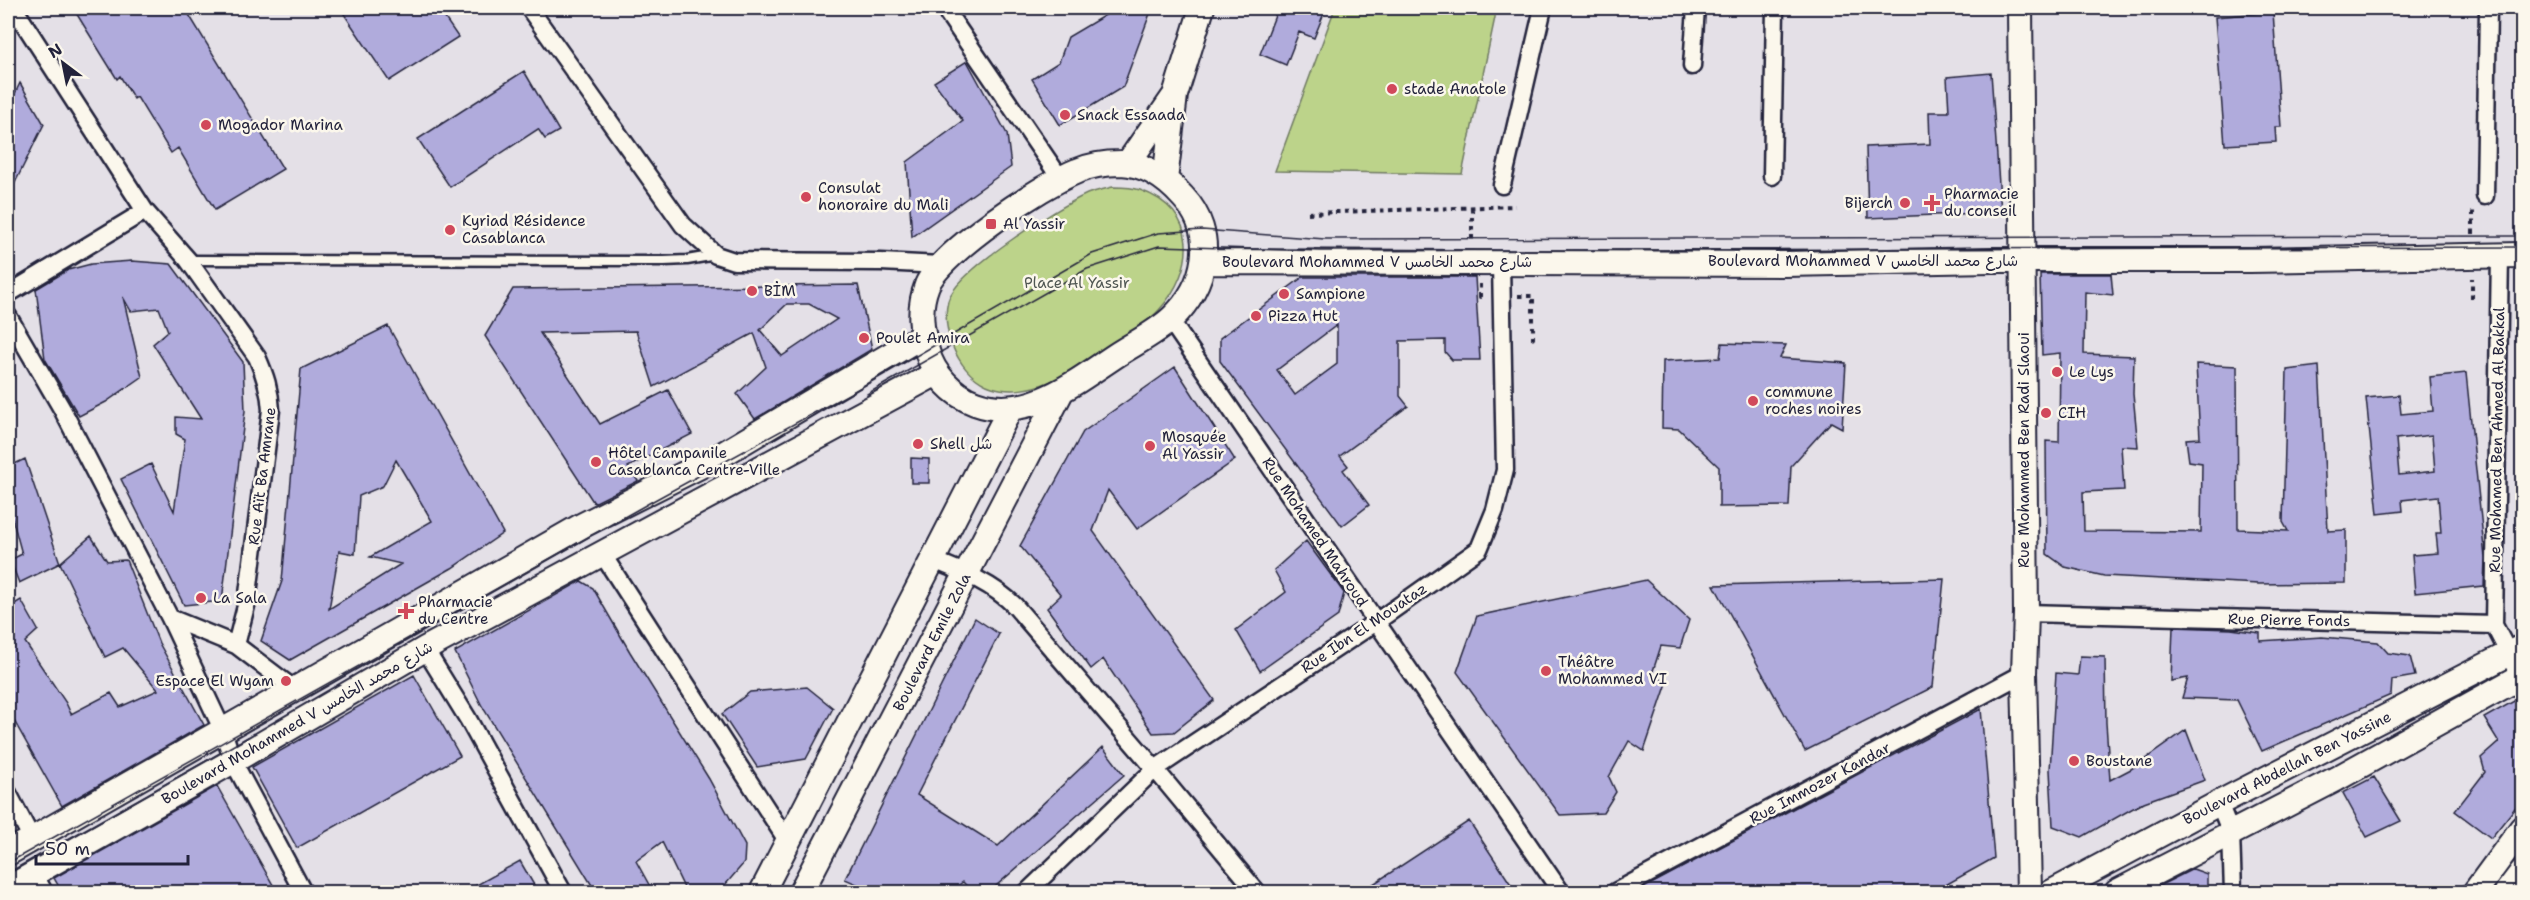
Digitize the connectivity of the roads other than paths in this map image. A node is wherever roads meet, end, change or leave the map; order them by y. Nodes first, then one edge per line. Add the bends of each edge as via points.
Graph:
1 (14, 8) edge
2 (529, 8) edge
3 (944, 8) edge
4 (1202, 8) edge
5 (1543, 8) edge
6 (1696, 8) edge
7 (1775, 8) edge
8 (2020, 8) edge
9 (2488, 8) edge
10 (1692, 66) dead end
11 (1175, 95) junction
12 (1128, 163) junction
13 (1772, 176) dead end
14 (1060, 178) junction
15 (1165, 180) junction
16 (1502, 185) dead end
17 (2486, 196) dead end
18 (145, 211) junction
19 (716, 255) junction
20 (2511, 255) edge
21 (188, 260) junction
22 (2023, 260) junction
23 (1204, 262) junction
24 (1501, 262) junction
25 (940, 265) junction
26 (8, 294) edge
27 (8, 316) edge
28 (1170, 320) junction
29 (922, 336) junction
30 (937, 373) junction
31 (1061, 392) junction
32 (1010, 409) junction
33 (601, 552) junction
34 (933, 560) junction
35 (967, 573) junction
36 (2026, 613) junction
37 (170, 618) junction
38 (1376, 622) junction
39 (2494, 625) junction
40 (236, 645) junction
41 (425, 649) junction
42 (2516, 650) edge
43 (2024, 674) junction
44 (2522, 677) edge
45 (294, 689) junction
46 (222, 731) junction
47 (2325, 748) junction
48 (233, 761) junction
49 (1155, 769) junction
50 (2336, 779) junction
51 (8, 794) edge
52 (2219, 803) junction
53 (2523, 828) edge
54 (2231, 833) junction
55 (32, 838) junction
56 (788, 842) junction
57 (8, 853) edge
58 (2514, 858) edge
59 (2523, 872) edge
60 (39, 883) edge
61 (8, 888) edge
62 (303, 892) edge
63 (563, 892) edge
64 (762, 892) edge
65 (801, 892) edge
66 (1027, 892) edge
67 (1257, 892) edge
68 (1561, 892) edge
69 (1615, 892) edge
70 (2029, 892) edge
71 (2052, 892) edge
72 (2117, 892) edge
73 (2233, 892) edge
74 (2475, 892) edge
75 (2507, 892) edge

1 - 18 street, Rue Aït Ba Amrane
2 - 19 street via 683,225
3 - 14 street
4 - 11 street
5 - 16 street
6 - 10 street
7 - 13 street
8 - 22 street, Rue Mohammed Ben Radi Slaoui
9 - 17 street
11 - 12 street
11 - 15 street
12 - 14 street via 1093,165
12 - 15 street
14 - 25 street via 958,247
15 - 23 street via 1194,212 1202,230
18 - 21 street, Rue Aït Ba Amrane
18 - 26 street
19 - 21 lane via 664,261
19 - 25 street via 734,261
20 - 22 street, Boulevard Mohammed V شارع محمد الخامس
20 - 39 street, Rue Mohamed Ben Ahmed Al Bakkal
21 - 40 street, Rue Aït Ba Amrane via 257,357 270,390 271,410 248,593
22 - 24 street, Boulevard Mohammed V شارع محمد الخامس via 1785,264
22 - 36 street, Rue Mohammed Ben Radi Slaoui
23 - 24 street, Boulevard Mohammed V شارع محمد الخامس
23 - 28 street via 1193,291
24 - 38 street, Rue Ibn El Mouataz via 1505,470 1495,510 1479,549
25 - 29 street via 923,297
27 - 37 street via 62,409
28 - 31 street
28 - 38 street, Rue Mohamed Mahroud
29 - 30 street
29 - 45 street, Boulevard Mohammed V شارع محمد الخامس via 718,457 583,525
30 - 32 street via 951,388 975,403
30 - 33 street, Boulevard Mohammed V شارع محمد الخامس
31 - 32 street
31 - 35 street, Boulevard Emile Zola
32 - 34 street
33 - 41 street, Boulevard Mohammed V شارع محمد الخامس
33 - 56 street
34 - 35 street
34 - 56 street
35 - 49 street via 1015,606
35 - 65 street, Boulevard Emile Zola
36 - 39 street, Rue Pierre Fonds
36 - 43 street, Rue Mohammed Ben Radi Slaoui
37 - 40 street
37 - 46 street
38 - 49 street, Rue Ibn El Mouataz
38 - 68 street, Rue Mohamed Mahroud
39 - 42 street
40 - 45 street
41 - 48 street, Boulevard Mohammed V شارع محمد الخامس
41 - 63 street
42 - 44 street
42 - 47 street, Boulevard Abdellah Ben Yassine
43 - 69 street, Rue Immozer Kandar
43 - 70 street, Rue Mohammed Ben Radi Slaoui
44 - 50 street, Boulevard Abdellah Ben Yassine
45 - 46 street, Boulevard Mohammed V شارع محمد الخامس
46 - 48 street
46 - 55 street, Boulevard Mohammed V شارع محمد الخامس
47 - 50 street
47 - 52 street, Boulevard Abdellah Ben Yassine
48 - 60 street, Boulevard Mohammed V شارع محمد الخامس
48 - 62 street
49 - 66 street, Rue Ibn El Mouataz
49 - 67 street
50 - 54 street, Boulevard Abdellah Ben Yassine
51 - 55 street
52 - 54 street
52 - 71 street, Boulevard Abdellah Ben Yassine
53 - 58 street
54 - 72 street, Boulevard Abdellah Ben Yassine
54 - 73 street
55 - 57 street, Boulevard Mohammed V شارع محمد الخامس
56 - 64 street
58 - 74 street
59 - 75 street
60 - 61 street, Boulevard Mohammed V شارع محمد الخامس

